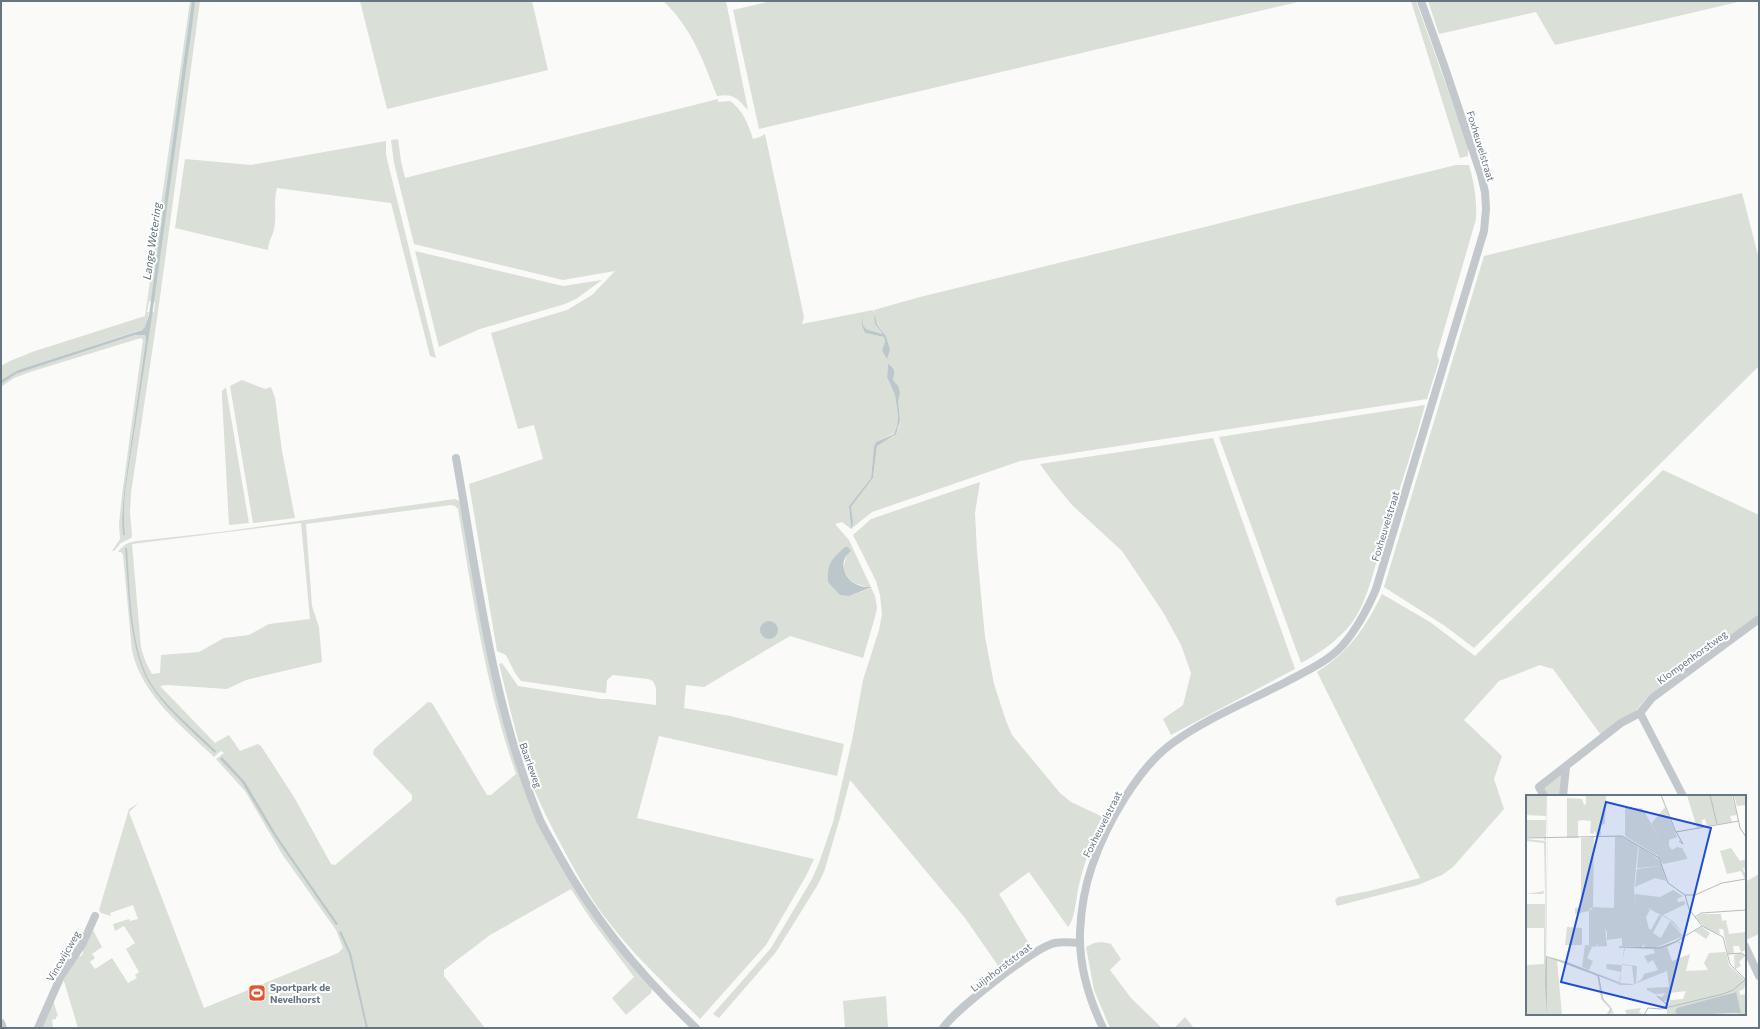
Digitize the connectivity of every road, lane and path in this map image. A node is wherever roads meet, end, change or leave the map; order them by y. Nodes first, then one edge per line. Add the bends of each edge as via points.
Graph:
1 (1421, 1) edge
2 (456, 458) dead end
3 (1759, 619) edge
4 (1640, 714) junction
5 (1566, 767) junction
6 (1543, 795) edge
7 (1563, 795) edge
8 (1682, 795) edge
9 (95, 916) dead end
10 (1080, 943) junction
11 (1746, 948) edge
12 (1759, 976) edge
13 (1, 1023) edge
14 (3, 1028) edge
15 (38, 1028) edge
16 (696, 1028) edge
17 (943, 1028) edge
18 (1103, 1028) edge

1 - 10 street, Foxheuvelstraat via 1477,164 1485,192 1486,209 1482,238 1376,589 1355,630 1341,647 1320,664 1173,742 1134,784 1120,806 1091,867 1082,911
2 - 16 street, Baarleweg via 495,679 511,738 541,822 576,885 604,927 658,990
3 - 4 street, Klompenhorstweg via 1652,698
4 - 5 street, Klompenhorstweg via 1621,723
4 - 8 street
5 - 6 street, Klompenhorstweg via 1539,787
5 - 7 street
9 - 15 street, Vincwijcweg via 83,943 61,976
10 - 17 street, Luijnhorststraat via 1057,942 1033,954 966,1005
10 - 18 street, Foxheuvelstraat via 1088,989
11 - 12 street
13 - 14 street

